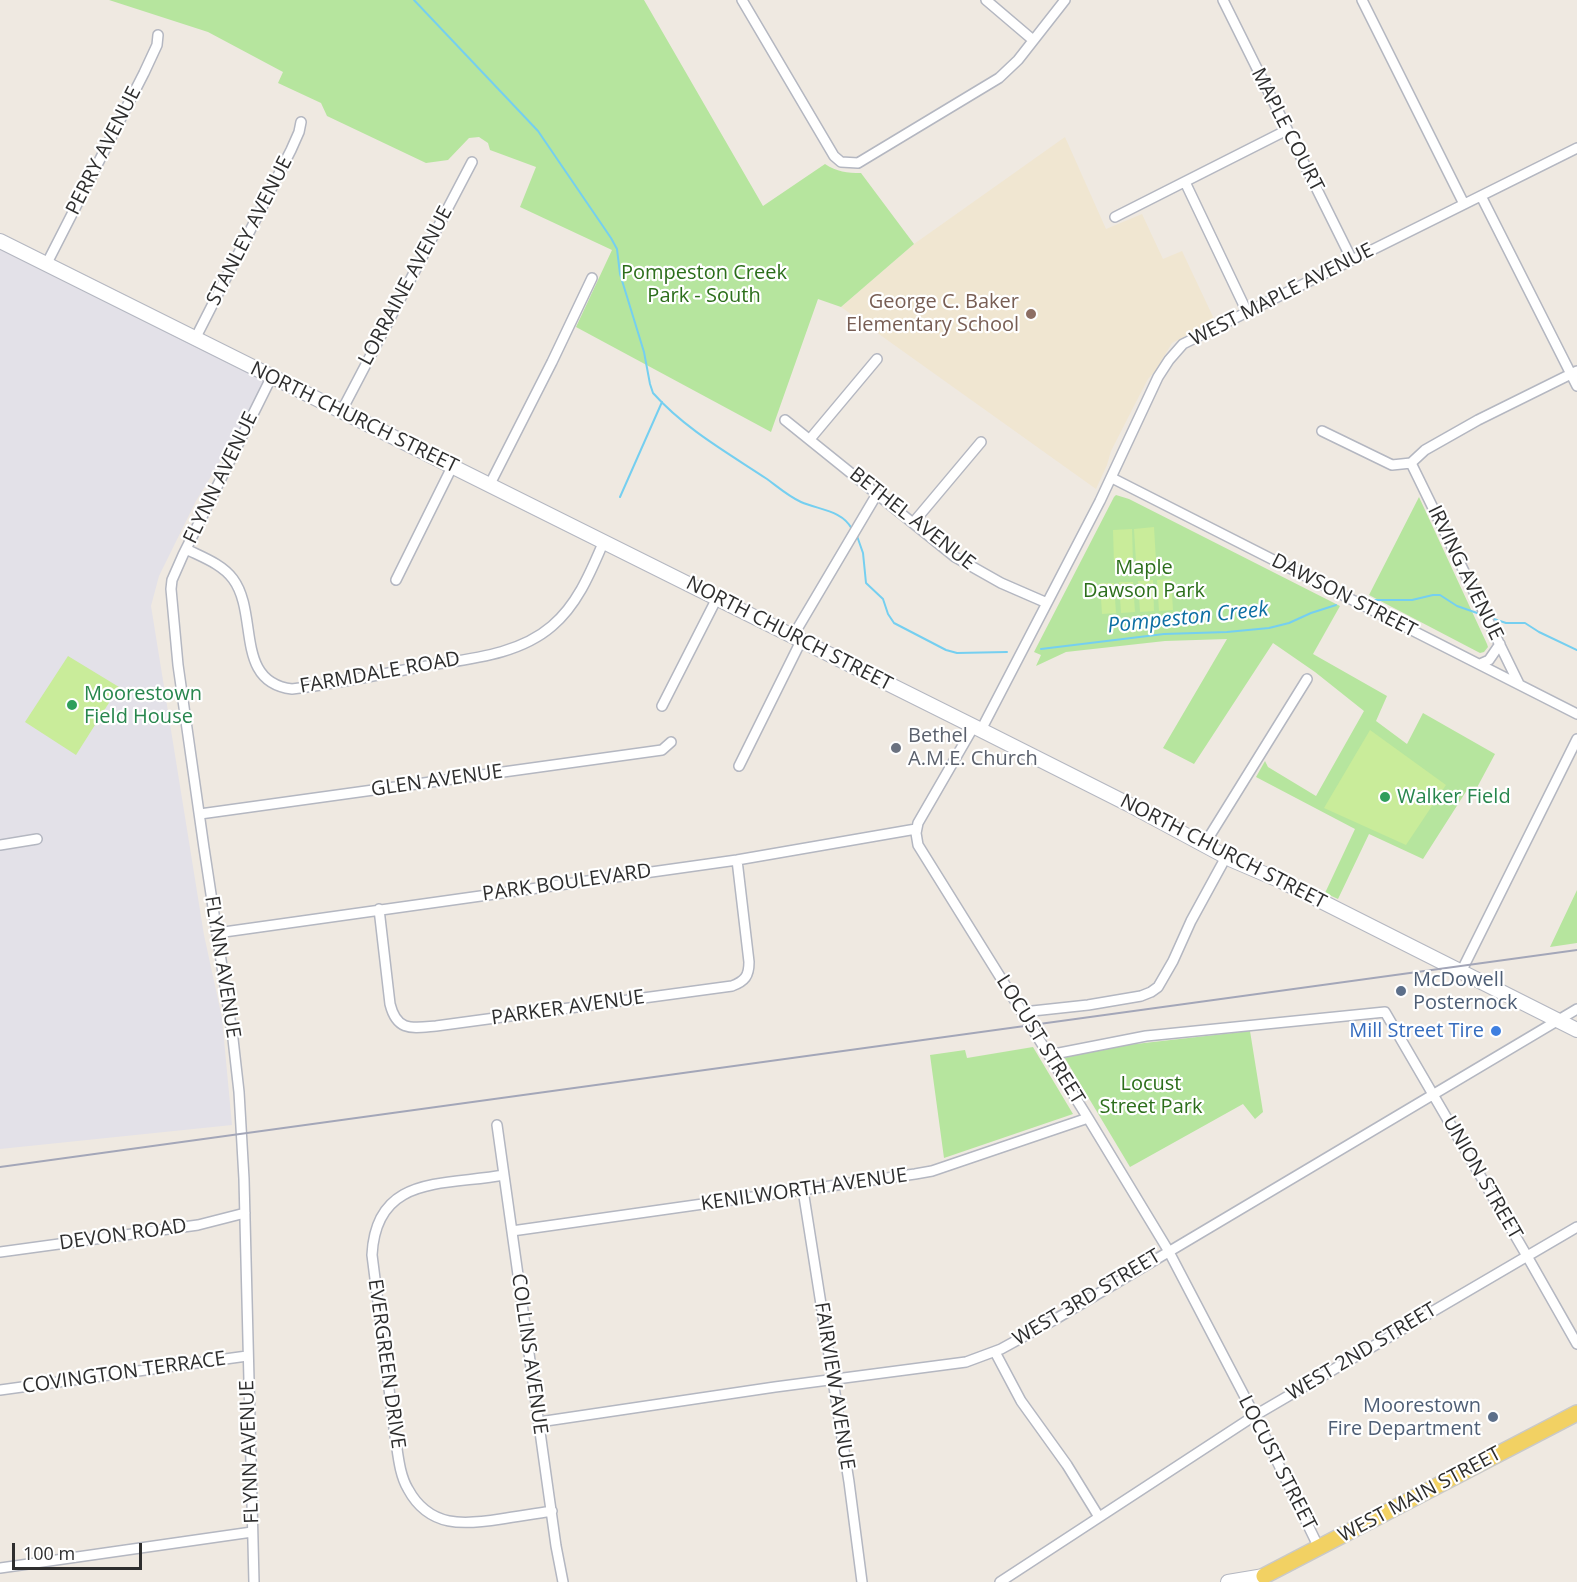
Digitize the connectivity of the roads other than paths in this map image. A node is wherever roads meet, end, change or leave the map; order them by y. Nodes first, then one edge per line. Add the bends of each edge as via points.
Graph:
1 (742, 0) edge
2 (986, 0) edge
3 (1065, 0) edge
4 (1222, 0) edge
5 (1366, 1) edge
6 (158, 35) dead end
7 (1033, 40) junction
8 (301, 122) dead end
9 (1287, 130) junction
10 (1577, 148) edge
11 (472, 162) dead end
12 (1185, 182) junction
13 (1481, 196) junction
14 (1464, 204) junction
15 (1115, 217) dead end
16 (0, 241) edge
17 (1352, 260) junction
18 (46, 265) junction
19 (592, 278) dead end
20 (1247, 312) junction
21 (195, 339) junction
22 (877, 359) dead end
23 (1574, 372) edge
24 (271, 378) junction
25 (1577, 386) edge
26 (341, 411) junction
27 (786, 420) dead end
28 (1322, 430) dead end
29 (810, 439) junction
30 (981, 442) dead end
31 (1411, 463) junction
32 (453, 465) junction
33 (1112, 478) junction
34 (490, 484) junction
35 (877, 494) junction
36 (913, 523) junction
37 (604, 541) junction
38 (186, 549) junction
39 (396, 580) dead end
40 (717, 598) junction
41 (1047, 603) junction
42 (797, 639) junction
43 (1500, 644) junction
44 (1480, 664) junction
45 (1307, 679) dead end
46 (1519, 684) junction
47 (662, 706) dead end
48 (1577, 714) edge
49 (977, 728) junction
50 (1577, 739) edge
51 (671, 742) dead end
52 (739, 766) dead end
53 (200, 814) junction
54 (916, 829) junction
55 (37, 839) dead end
56 (0, 844) edge
57 (1204, 845) junction
58 (1226, 857) junction
59 (737, 860) junction
60 (379, 909) junction
61 (216, 933) junction
62 (1461, 972) junction
63 (1577, 1009) edge
64 (1023, 1012) junction
65 (1557, 1020) junction
66 (1577, 1030) edge
67 (1049, 1054) junction
68 (1432, 1094) junction
69 (1088, 1118) junction
70 (497, 1125) dead end
71 (504, 1175) junction
72 (803, 1190) junction
73 (244, 1213) junction
74 (1577, 1227) edge
75 (512, 1230) junction
76 (1168, 1250) junction
77 (0, 1252) edge
78 (1527, 1256) junction
79 (1577, 1344) edge
80 (995, 1352) junction
81 (248, 1356) junction
82 (833, 1380) junction
83 (0, 1390) edge
84 (1577, 1413) edge
85 (1254, 1416) junction
86 (540, 1422) junction
87 (552, 1511) junction
88 (1099, 1517) junction
89 (252, 1532) junction
90 (1319, 1548) junction
91 (0, 1568) edge
92 (1258, 1579) edge
93 (254, 1582) edge
94 (563, 1582) edge
95 (862, 1582) edge
96 (1000, 1582) edge
97 (1228, 1582) edge

1 - 7 street via 829,149 841,162 858,163 873,156 999,78
2 - 7 street
3 - 7 street
4 - 9 street, MAPLE COURT
5 - 14 street
6 - 18 street, PERRY AVENUE via 144,73
8 - 21 street, STANLEY AVENUE via 291,150
9 - 12 street
9 - 17 street, MAPLE COURT
10 - 13 street, WEST MAPLE AVENUE
11 - 26 street, LORRAINE AVENUE
12 - 15 street
12 - 20 street
13 - 14 street, WEST MAPLE AVENUE
13 - 23 street
14 - 17 street, WEST MAPLE AVENUE
16 - 18 main road, NORTH CHURCH STREET
17 - 20 street, WEST MAPLE AVENUE
18 - 21 main road, NORTH CHURCH STREET
19 - 34 street
20 - 33 street, WEST MAPLE AVENUE via 1183,345 1169,360
21 - 24 main road, NORTH CHURCH STREET
22 - 29 street
23 - 25 street
23 - 31 street via 1478,420 1425,450
24 - 26 main road, NORTH CHURCH STREET
24 - 38 street, FLYNN AVENUE
26 - 32 main road, NORTH CHURCH STREET
27 - 29 street, BETHEL AVENUE
28 - 31 street via 1392,465
29 - 35 street, BETHEL AVENUE
30 - 36 street
31 - 43 street, IRVING AVENUE
32 - 34 main road, NORTH CHURCH STREET
32 - 39 street
33 - 41 street, WEST MAPLE AVENUE
33 - 44 street, DAWSON STREET
34 - 37 main road, NORTH CHURCH STREET
35 - 36 street, BETHEL AVENUE
35 - 42 street
36 - 41 street, BETHEL AVENUE via 964,564
37 - 38 street, FARMDALE ROAD via 583,587 565,614 526,644 482,656 292,689 272,684 259,670 244,604 234,580 219,565
37 - 40 main road, NORTH CHURCH STREET
38 - 53 street, FLYNN AVENUE via 172,580 171,598
40 - 42 main road, NORTH CHURCH STREET
40 - 47 street
41 - 49 street, WEST MAPLE AVENUE
42 - 49 main road, NORTH CHURCH STREET
42 - 52 street
43 - 44 street via 1489,660
43 - 46 street, IRVING AVENUE
44 - 46 street, DAWSON STREET
45 - 57 street
46 - 48 street, DAWSON STREET
49 - 54 street
49 - 57 main road, NORTH CHURCH STREET
50 - 62 street
51 - 53 street, GLEN AVENUE via 662,750
53 - 61 street, FLYNN AVENUE
54 - 59 street, PARK BOULEVARD
54 - 64 street, LOCUST STREET via 921,852
55 - 56 street
57 - 58 main road, NORTH CHURCH STREET
58 - 62 main road, NORTH CHURCH STREET
58 - 64 street via 1158,987 1134,998
59 - 60 street, PARK BOULEVARD
59 - 60 street, PARKER AVENUE via 748,976 738,984 584,1007 410,1028 395,1018 390,1004
60 - 61 street, PARK BOULEVARD
61 - 73 street, FLYNN AVENUE via 239,1083
62 - 65 main road, NORTH CHURCH STREET
63 - 65 street, WEST 3RD STREET
64 - 67 street, LOCUST STREET
65 - 66 main road, NORTH CHURCH STREET
65 - 68 street, WEST 3RD STREET
67 - 68 street, UNION STREET via 1146,1036 1385,1012
67 - 69 street, LOCUST STREET
68 - 76 street, WEST 3RD STREET
68 - 78 street, UNION STREET
69 - 72 street, KENILWORTH AVENUE via 932,1171
69 - 76 street, LOCUST STREET
70 - 71 street, COLLINS AVENUE
71 - 75 street, COLLINS AVENUE
71 - 87 street, EVERGREEN DRIVE via 416,1188 391,1203 376,1227 372,1255 395,1436 408,1489 417,1502 437,1517 462,1524
72 - 75 street, KENILWORTH AVENUE
72 - 82 street, FAIRVIEW AVENUE
73 - 77 street, DEVON ROAD via 191,1226
73 - 81 street, FLYNN AVENUE
74 - 78 street, WEST 2ND STREET
75 - 86 street, COLLINS AVENUE
76 - 80 street, WEST 3RD STREET
76 - 85 street, LOCUST STREET
78 - 79 street, UNION STREET
78 - 85 street, WEST 2ND STREET
80 - 82 street, WEST 3RD STREET via 966,1362
80 - 88 street via 1021,1401
81 - 83 street, COVINGTON TERRACE
81 - 89 street, FLYNN AVENUE
82 - 86 street, WEST 3RD STREET
82 - 95 street, FAIRVIEW AVENUE
84 - 90 main road, WEST MAIN STREET
85 - 88 street, WEST 2ND STREET
85 - 90 street, LOCUST STREET
86 - 87 street, COLLINS AVENUE
87 - 94 street, COLLINS AVENUE
88 - 96 street, WEST 2ND STREET
89 - 91 street
89 - 93 street, FLYNN AVENUE
90 - 92 main road, WEST MAIN STREET
92 - 97 main road

